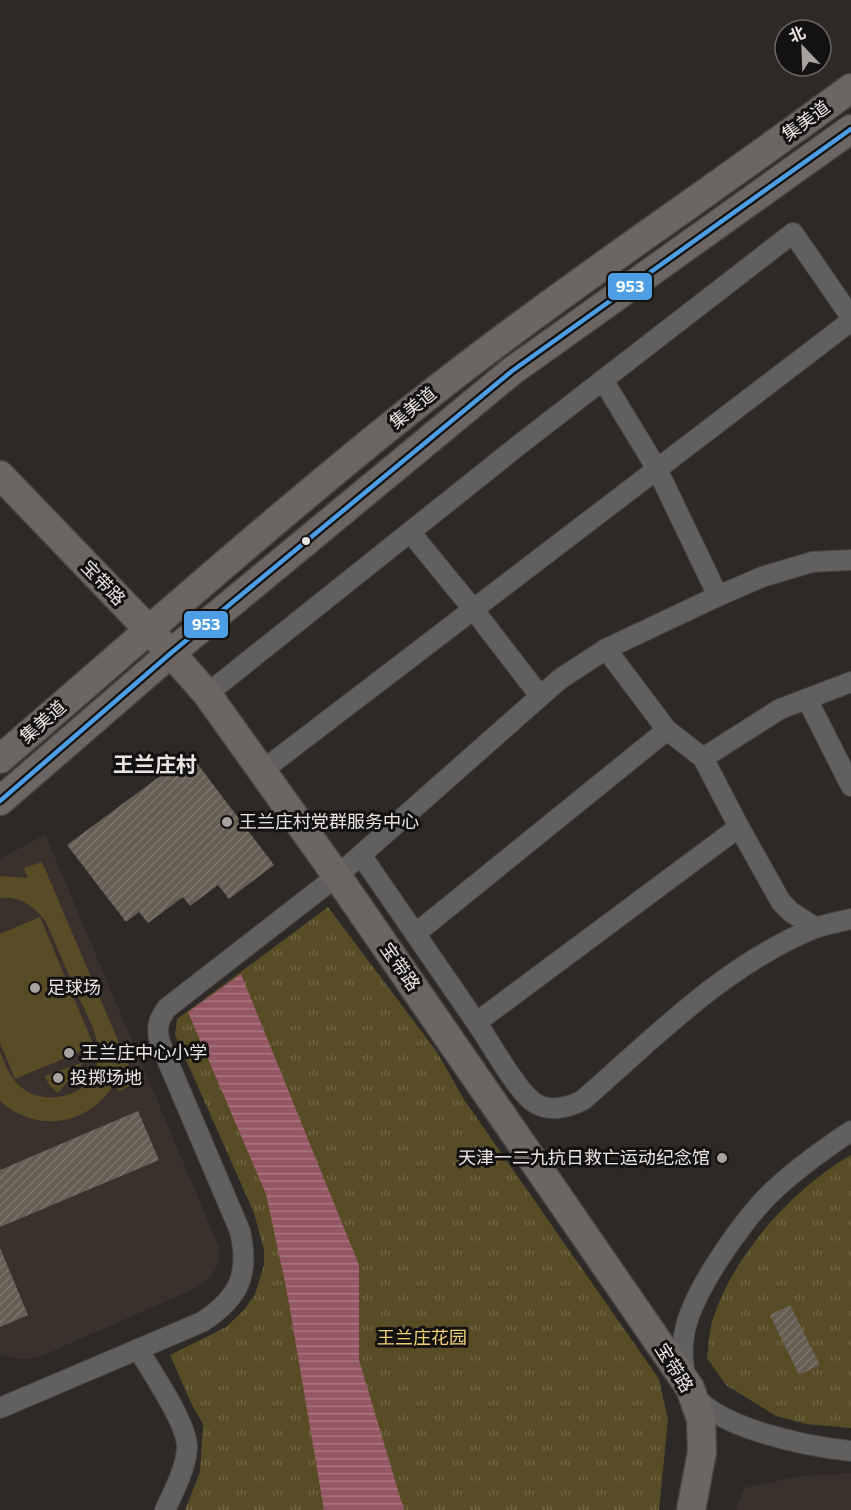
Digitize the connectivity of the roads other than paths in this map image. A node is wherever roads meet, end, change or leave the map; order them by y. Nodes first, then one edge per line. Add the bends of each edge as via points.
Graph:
1 (851, 88) edge
2 (851, 129) edge
3 (851, 319) edge
4 (603, 380) junction
5 (657, 469) junction
6 (0, 475) edge
7 (410, 532) junction
8 (851, 560) edge
9 (718, 596) junction
10 (473, 609) junction
11 (149, 631) junction
12 (606, 649) junction
13 (171, 653) junction
14 (851, 682) edge
15 (207, 694) junction
16 (540, 696) junction
17 (807, 699) junction
18 (667, 730) junction
19 (704, 758) junction
20 (0, 759) edge
21 (263, 770) junction
22 (850, 784) edge
23 (0, 801) edge
24 (739, 827) junction
25 (361, 855) junction
26 (337, 876) junction
27 (851, 919) edge
28 (816, 928) junction
29 (415, 934) junction
30 (477, 1022) junction
31 (851, 1131) edge
32 (138, 1349) junction
33 (690, 1388) junction
34 (0, 1408) edge
35 (851, 1451) edge
36 (165, 1510) edge
37 (692, 1510) edge

1 - 11 main road, 集美道 via 429,395
2 - 13 main road, 集美道 via 512,371
3 - 4 street via 794,232
3 - 5 street
4 - 5 street
4 - 7 street
5 - 9 street
5 - 10 street
6 - 11 main road, 宝带路
7 - 10 street
7 - 15 street
8 - 9 street via 812,562
9 - 12 street
10 - 16 street
10 - 21 street
11 - 13 main road, 宝带路
11 - 20 main road, 集美道
12 - 16 street
12 - 18 street
13 - 15 main road, 宝带路
13 - 23 main road, 集美道
14 - 17 street
15 - 21 main road, 宝带路
16 - 25 street
17 - 19 street via 780,709
17 - 22 street
18 - 19 street
18 - 29 street
19 - 24 street
21 - 26 main road, 宝带路
24 - 28 street via 781,902
24 - 30 street
25 - 26 street
25 - 29 street
26 - 32 street via 177,999 159,1019 160,1043 240,1231 244,1266 233,1296 219,1311
26 - 33 main road, 宝带路
27 - 28 street
28 - 30 street via 766,952 730,976 584,1100 570,1106 558,1109 533,1102
29 - 30 street
31 - 33 street via 774,1191 749,1218 715,1267 691,1310 685,1330 683,1348
32 - 34 street
32 - 36 street via 186,1438 183,1464
33 - 35 street via 709,1408 740,1425 817,1448
33 - 37 main road, 宝带路 via 701,1419 702,1452

